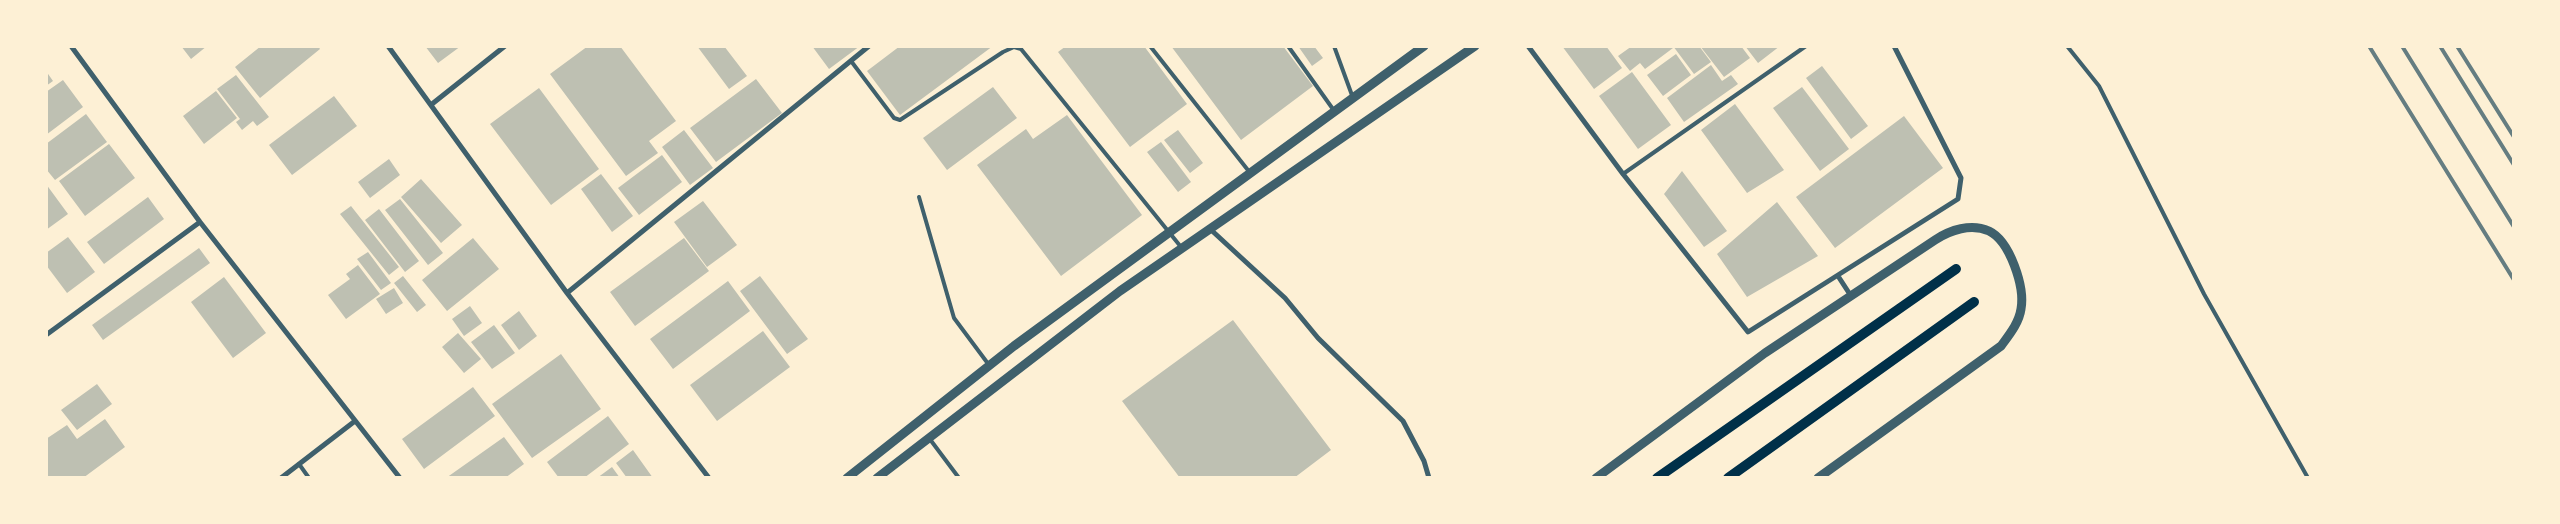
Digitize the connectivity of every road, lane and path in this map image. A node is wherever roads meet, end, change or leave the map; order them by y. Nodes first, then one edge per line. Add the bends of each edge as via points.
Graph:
1 (71, 46) edge
2 (388, 46) edge
3 (505, 46) edge
4 (869, 46) edge
5 (1150, 46) edge
6 (1288, 46) edge
7 (1334, 46) edge
8 (1424, 46) edge
9 (1475, 46) edge
10 (1528, 46) edge
11 (1806, 46) edge
12 (1894, 46) edge
13 (2068, 46) edge
14 (851, 61) junction
15 (1353, 99) junction
16 (432, 104) junction
17 (1335, 112) junction
18 (1250, 174) junction
19 (1623, 174) junction
20 (919, 197) dead end
21 (200, 222) junction
22 (1208, 228) junction
23 (1170, 233) junction
24 (1181, 247) junction
25 (1956, 269) dead end
26 (1838, 276) junction
27 (567, 292) junction
28 (1851, 296) junction
29 (1974, 302) dead end
30 (46, 335) edge
31 (989, 365) junction
32 (355, 421) junction
33 (928, 437) junction
34 (298, 464) junction
35 (281, 478) edge
36 (309, 478) edge
37 (400, 478) edge
38 (709, 478) edge
39 (847, 478) edge
40 (877, 478) edge
41 (959, 478) edge
42 (1429, 478) edge
43 (1596, 478) edge
44 (1657, 478) edge
45 (1728, 478) edge
46 (1818, 478) edge
47 (2308, 478) edge

1 - 21 street
2 - 16 street
3 - 16 street
4 - 14 street
5 - 18 lane
6 - 17 lane
7 - 15 lane
8 - 15 street
9 - 22 street
10 - 19 street
11 - 19 lane
12 - 26 street via 1961,178 1958,199
13 - 47 lane via 2099,86 2204,294
14 - 23 lane via 894,118 900,120 1003,52 1014,47 1021,50
14 - 27 street
15 - 17 street
16 - 27 street
17 - 18 street
18 - 23 street
19 - 26 street via 1748,332
20 - 31 lane via 954,318
21 - 30 street
21 - 32 street
22 - 24 street
22 - 42 street via 1285,298 1318,338 1403,421
23 - 24 lane
23 - 31 street
24 - 33 street
25 - 44 main road
26 - 28 street
27 - 38 street
28 - 43 street via 1765,353
28 - 46 street via 1950,231 1974,227 1989,231 1998,238 2014,264 2021,286 2021,310 2016,325 2001,346
29 - 45 main road
31 - 39 street
32 - 34 street
32 - 37 street
33 - 40 street
33 - 41 lane
34 - 35 street
34 - 36 lane

